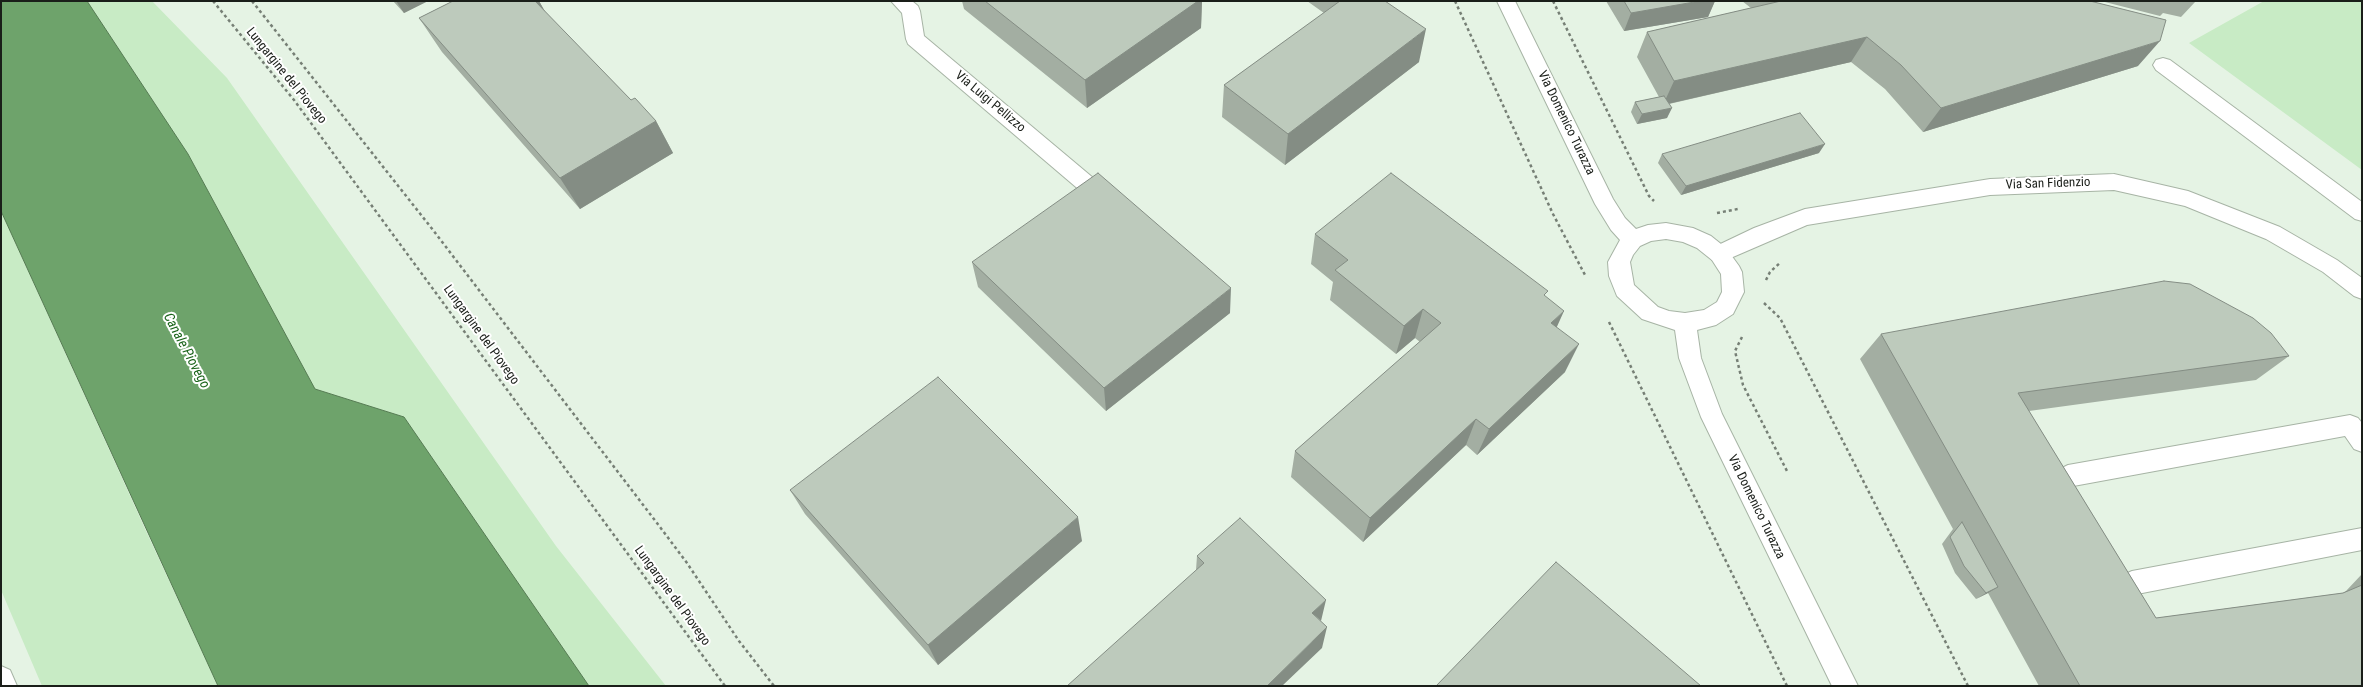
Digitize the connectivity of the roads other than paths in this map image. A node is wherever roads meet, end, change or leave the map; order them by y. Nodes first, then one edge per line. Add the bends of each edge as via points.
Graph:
1 (900, 1) edge
2 (1506, 1) edge
3 (2163, 65) dead end
4 (1097, 193) edge
5 (2362, 213) edge
6 (1633, 240) junction
7 (1719, 254) junction
8 (2362, 290) edge
9 (1685, 322) junction
10 (2362, 442) edge
11 (2068, 476) edge
12 (2362, 539) edge
13 (2132, 583) edge
14 (1, 679) edge
15 (4, 686) edge
16 (1845, 686) edge

1 - 4 main road, Via Luigi Pellizzo via 911,11 915,38
2 - 6 main road, Via Domenico Turazza via 1606,204 1618,224
3 - 5 main road
6 - 7 main road via 1648,233 1666,231 1686,234 1704,242
6 - 9 main road via 1624,250 1619,262 1625,290 1650,313 1667,320
7 - 8 main road, Via San Fidenzio via 1760,234 1805,217 1990,187 2114,182 2188,199 2273,233 2330,266
7 - 9 main road via 1731,272 1733,292 1725,308 1708,319
9 - 16 main road, Via Domenico Turazza via 1690,358 1712,418
10 - 11 main road via 2350,425
12 - 13 main road
14 - 15 main road

